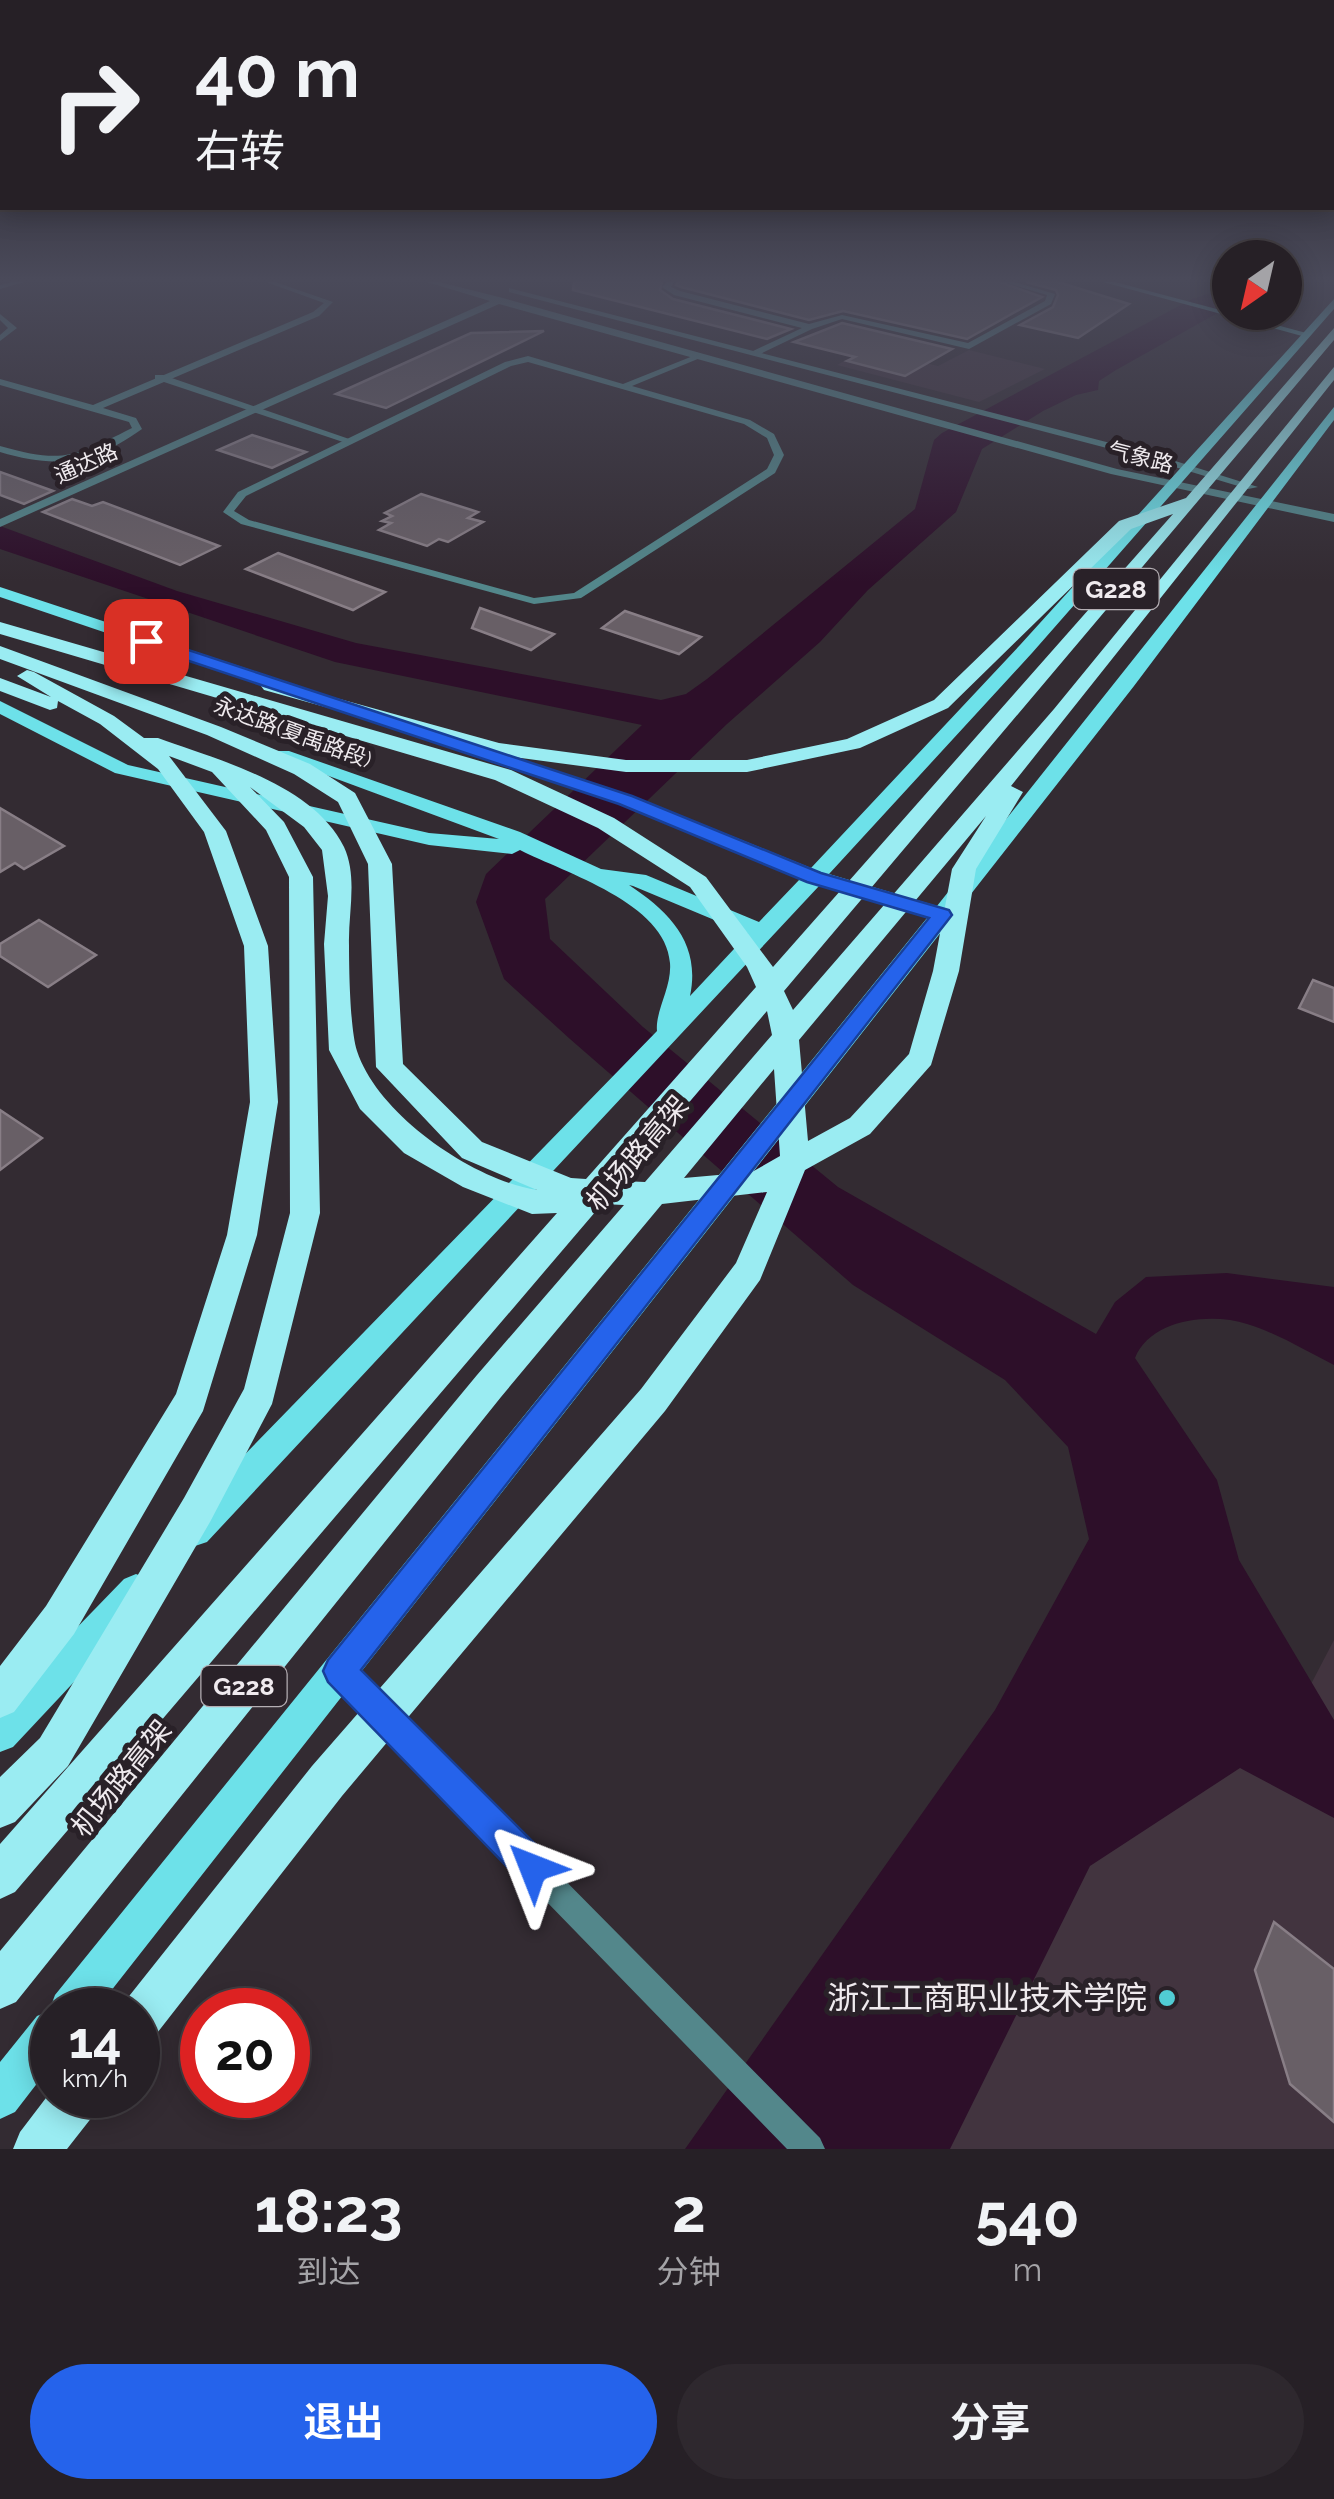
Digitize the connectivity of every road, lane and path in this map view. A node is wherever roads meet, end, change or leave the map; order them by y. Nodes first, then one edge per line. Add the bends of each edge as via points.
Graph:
1 (1, 382) edge
2 (148, 382) edge
3 (174, 382) edge
4 (317, 382) edge
5 (470, 382) edge
6 (611, 382) edge
7 (634, 382) edge
8 (795, 382) edge
9 (867, 382) edge
10 (1263, 382) edge
11 (1292, 382) edge
12 (1326, 382) edge
13 (624, 386) junction
14 (94, 408) junction
15 (255, 410) junction
16 (1334, 411) edge
17 (350, 441) junction
18 (0, 449) edge
19 (1187, 470) junction
20 (1172, 486) junction
21 (1270, 497) junction
22 (1192, 501) junction
23 (1334, 509) edge
24 (1334, 518) edge
25 (0, 522) edge
26 (0, 592) edge
27 (0, 608) edge
28 (0, 628) edge
29 (0, 655) edge
30 (0, 684) edge
31 (0, 707) edge
32 (1062, 713) junction
33 (220, 768) junction
34 (521, 843) junction
35 (591, 873) junction
36 (814, 877) junction
37 (942, 915) junction
38 (763, 932) junction
39 (661, 1042) junction
40 (640, 1194) junction
41 (340, 1671) junction
42 (0, 1698) edge
43 (0, 1734) edge
44 (0, 1807) edge
45 (0, 1876) edge
46 (0, 1986) edge
47 (88, 1988) edge
48 (160, 1993) edge
49 (30, 2059) edge
50 (0, 2097) edge
51 (61, 2118) edge
52 (37, 2149) edge
53 (809, 2149) edge

1 - 14 lane
2 - 14 lane
3 - 15 street
4 - 15 street, 通达路
5 - 17 lane
6 - 13 lane
7 - 13 lane
8 - 20 street, 气象路
9 - 19 street, 气象路
10 - 19 main road
11 - 22 highway, 机场路高架 / G228
12 - 32 highway, 机场路高架 / G228
13 - 17 lane via 747,422 770,436 779,454 771,471 577,596 534,601 474,587 228,512 242,494
14 - 18 lane via 134,420 137,428 63,462
15 - 17 street
15 - 25 street, 通达路
16 - 21 main road
19 - 20 main road
19 - 21 street, 气象路
20 - 21 street, 气象路
20 - 36 main road
21 - 23 street
21 - 24 street
21 - 37 main road
22 - 27 highway via 1125,526 941,704 854,744 747,766 626,766 498,749
22 - 45 highway, 机场路高架 / G228
26 - 36 main road, 永达路(夏禹路段) via 625,800
28 - 48 highway via 503,775 606,823 698,882 759,964 784,1020 795,1159 749,1271 653,1400 326,1781
29 - 34 main road, 永达路(夏禹路段)
29 - 40 highway via 214,731 302,768 346,798 380,864 390,1067 472,1150 569,1190
29 - 42 highway via 166,764 215,832 256,946 264,1102 242,1235 192,1400 60,1620
30 - 33 highway
31 - 34 main road via 122,769 429,840
32 - 40 highway via 964,869 946,972 921,1058 909,1072 860,1126 757,1183
32 - 46 highway, 机场路高架 / G228 via 489,1386
33 - 40 highway via 263,784 312,822 333,849 343,1050 370,1101 414,1145 472,1179 532,1202
33 - 44 highway via 276,826 301,877 305,1213 260,1392 54,1752
34 - 35 main road
35 - 38 main road via 638,880
35 - 39 main road via 628,895 680,950 676,1007
36 - 37 main road, 永达路(夏禹路段)
36 - 38 main road
37 - 41 main road
38 - 39 main road
39 - 43 main road
41 - 47 main road
41 - 53 lane
49 - 50 main road
51 - 52 highway

